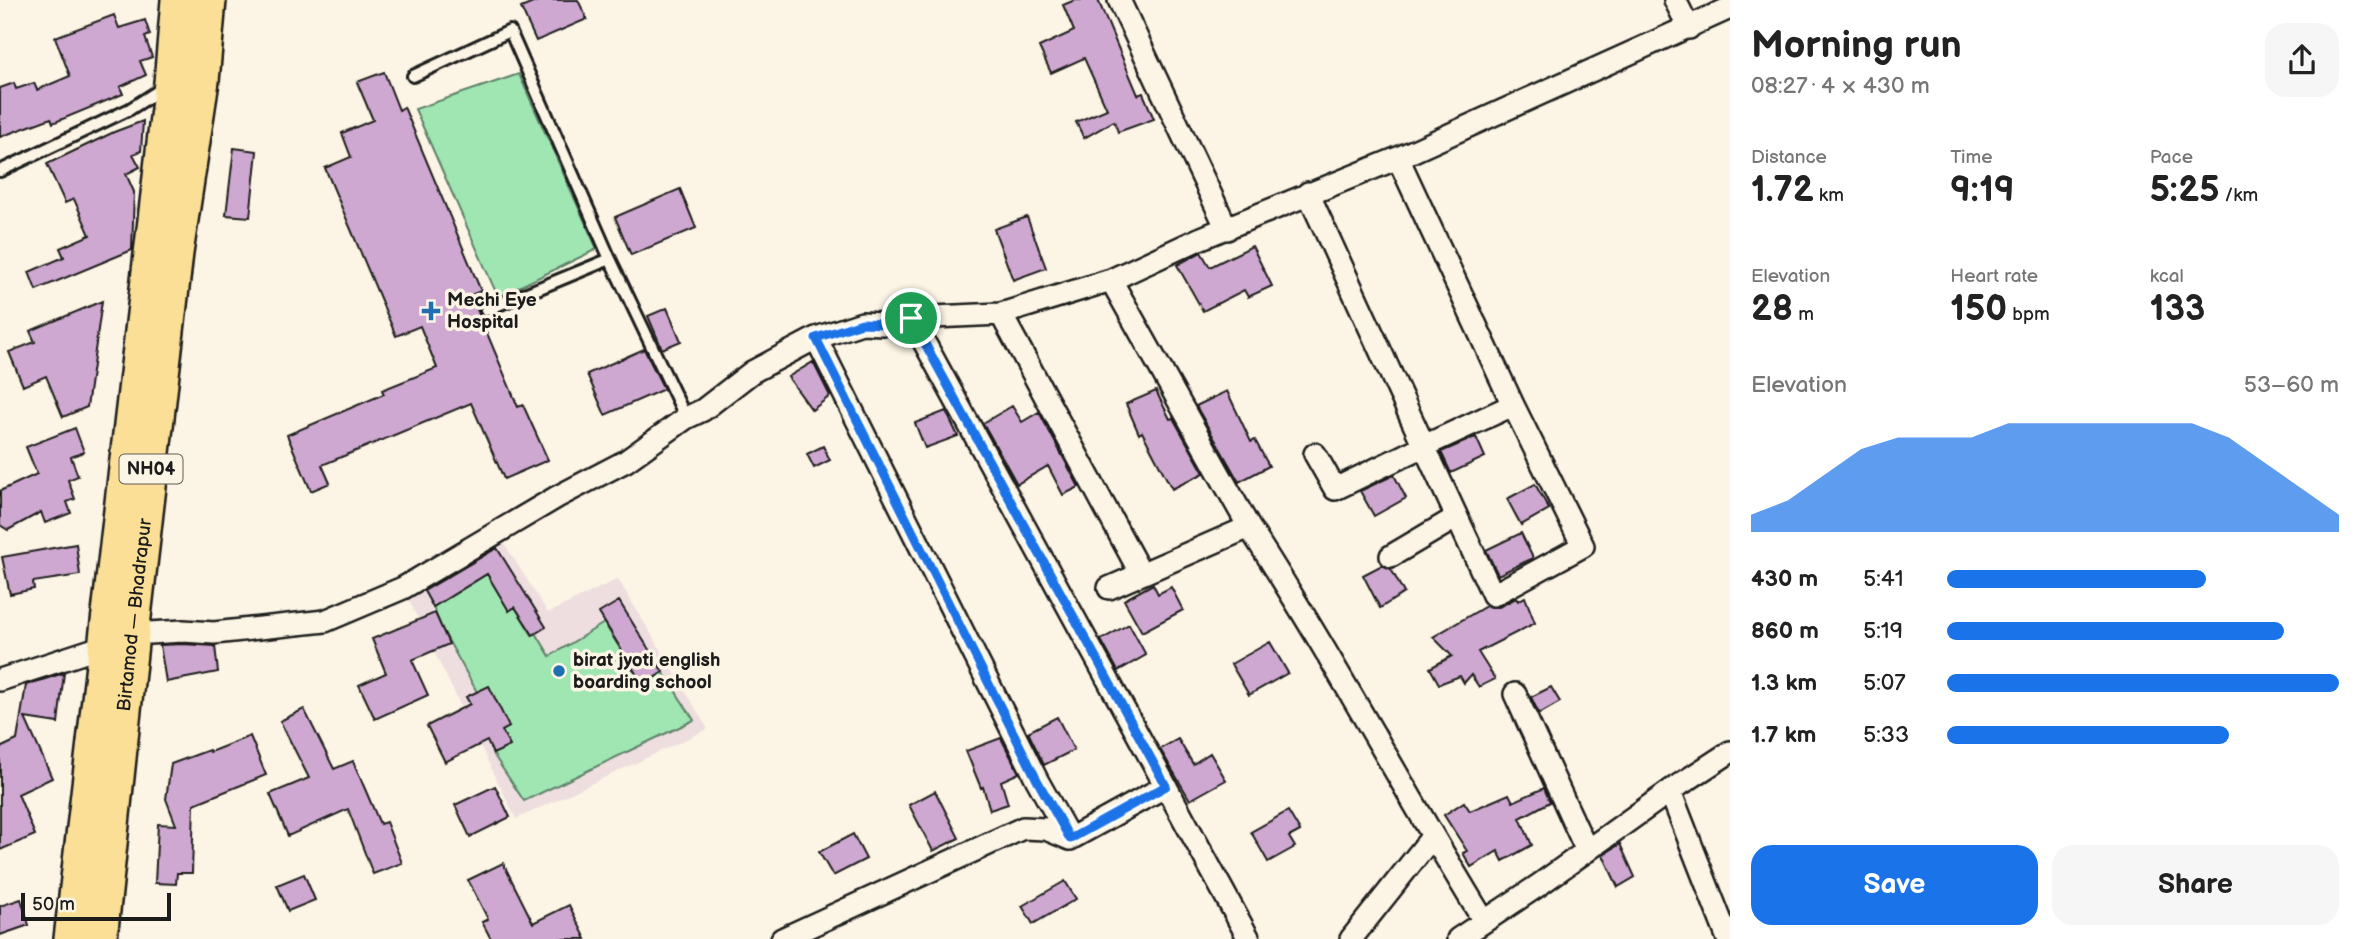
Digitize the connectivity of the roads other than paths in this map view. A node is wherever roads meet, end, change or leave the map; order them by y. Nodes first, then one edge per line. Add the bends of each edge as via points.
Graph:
1 (178, 0) edge
2 (209, 0) edge
3 (1119, 0) edge
4 (1675, 0) edge
5 (1730, 8) edge
6 (1689, 29) junction
7 (413, 76) dead end
8 (171, 83) junction
9 (1398, 158) junction
10 (0, 171) edge
11 (1308, 193) junction
12 (1227, 229) junction
13 (164, 250) junction
14 (610, 259) junction
15 (1111, 280) junction
16 (486, 310) dead end
17 (1002, 314) junction
18 (911, 318) junction
19 (816, 338) junction
20 (1513, 405) junction
21 (686, 418) junction
22 (1424, 446) junction
23 (1315, 454) dead end
24 (1457, 517) junction
25 (1249, 527) junction
26 (1391, 556) dead end
27 (1141, 574) junction
28 (1109, 587) dead end
29 (118, 640) junction
30 (0, 680) edge
31 (1515, 694) dead end
32 (1730, 752) edge
33 (1166, 786) junction
34 (1670, 791) junction
35 (1432, 837) junction
36 (1070, 839) junction
37 (1587, 851) junction
38 (1484, 921) junction
39 (71, 939) edge
40 (100, 939) edge
41 (782, 939) edge
42 (1249, 939) edge
43 (1351, 939) edge
44 (1458, 939) edge
45 (1728, 939) edge

1 - 8 main road, Birtamod — Bhadrapur / NH04
2 - 13 main road, Birtamod — Bhadrapur / NH04 via 202,81
3 - 12 street
4 - 6 street
5 - 6 street
6 - 9 street
7 - 14 lane via 510,31
8 - 10 lane via 130,109
8 - 13 main road, Birtamod — Bhadrapur / NH04
9 - 11 street
9 - 20 street
11 - 12 street
11 - 22 street
12 - 15 street
13 - 29 main road, Birtamod — Bhadrapur / NH04
14 - 16 lane
14 - 21 lane
15 - 17 street
15 - 25 street
17 - 18 street
17 - 27 street
18 - 19 street via 862,323
18 - 33 street
19 - 21 street via 752,372
19 - 36 street
20 - 22 street
20 - 24 street via 1583,546 1493,595
21 - 29 street via 626,461 403,588 325,621
22 - 23 street via 1335,489
22 - 24 street
24 - 26 street
25 - 27 street
25 - 35 street
27 - 28 street
29 - 30 street
29 - 39 main road, Birtamod — Bhadrapur / NH04
29 - 40 main road, Birtamod — Bhadrapur / NH04
31 - 37 street
32 - 34 street
33 - 36 street
33 - 42 street
34 - 37 street
34 - 45 street
35 - 38 street
35 - 43 street
36 - 41 street via 1046,829 1023,828
37 - 38 street
38 - 44 street

